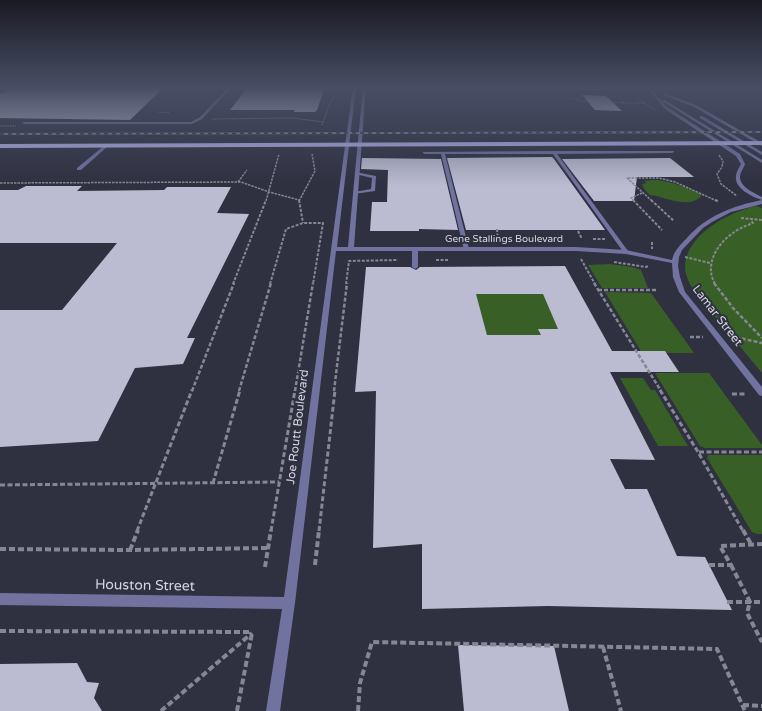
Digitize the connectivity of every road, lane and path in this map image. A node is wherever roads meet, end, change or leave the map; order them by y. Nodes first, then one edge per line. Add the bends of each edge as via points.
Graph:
1 (198, 120) edge
2 (309, 120) edge
3 (349, 120) edge
4 (361, 120) edge
5 (685, 120) edge
6 (694, 120) edge
7 (707, 120) edge
8 (720, 120) edge
9 (323, 122) joint
10 (24, 123) dead end
11 (322, 125) dead end
12 (733, 144) junction
13 (745, 144) junction
14 (762, 144) edge
15 (0, 146) edge
16 (106, 146) junction
17 (346, 146) junction
18 (359, 146) junction
19 (280, 151) dead end
20 (554, 152) junction
21 (672, 152) dead end
22 (716, 152) dead end
23 (425, 153) dead end
24 (443, 153) junction
25 (312, 154) dead end
26 (762, 154) edge
27 (762, 162) edge
28 (79, 170) dead end
29 (247, 170) dead end
30 (343, 173) junction
31 (357, 173) junction
32 (238, 182) junction
33 (0, 183) edge
34 (268, 192) junction
35 (643, 192) junction
36 (340, 194) junction
37 (356, 194) junction
38 (739, 198) dead end
39 (299, 200) junction
40 (762, 200) edge
41 (718, 201) dead end
42 (674, 221) dead end
43 (751, 221) dead end
44 (303, 223) junction
45 (497, 229) dead end
46 (662, 230) dead end
47 (578, 231) dead end
48 (582, 239) dead end
49 (498, 240) dead end
50 (333, 249) junction
51 (351, 249) junction
52 (415, 249) junction
53 (466, 249) junction
54 (626, 252) junction
55 (685, 257) dead end
56 (574, 259) dead end
57 (582, 259) junction
58 (398, 260) dead end
59 (436, 260) dead end
60 (451, 260) dead end
61 (588, 260) dead end
62 (610, 261) dead end
63 (674, 262) junction
64 (710, 263) junction
65 (415, 267) dead end
66 (646, 268) dead end
67 (598, 290) junction
68 (657, 290) dead end
69 (727, 336) dead end
70 (690, 337) dead end
71 (703, 337) dead end
72 (762, 338) edge
73 (762, 343) edge
74 (762, 393) edge
75 (732, 394) dead end
76 (747, 394) dead end
77 (698, 452) junction
78 (762, 452) edge
79 (279, 482) junction
80 (213, 483) junction
81 (155, 484) junction
82 (0, 485) edge
83 (751, 544) junction
84 (762, 544) edge
85 (269, 548) junction
86 (0, 549) edge
87 (130, 550) junction
88 (315, 565) dead end
89 (709, 565) dead end
90 (731, 565) junction
91 (265, 567) dead end
92 (0, 599) edge
93 (727, 602) dead end
94 (750, 602) junction
95 (762, 602) edge
96 (290, 603) junction
97 (0, 631) edge
98 (252, 632) junction
99 (762, 642) edge
100 (603, 647) junction
101 (743, 705) junction
102 (762, 706) edge
103 (161, 711) edge
104 (237, 711) edge
105 (273, 711) edge
106 (358, 711) edge
107 (621, 711) edge
108 (745, 711) edge

1 - 10 street via 176,124
2 - 9 path
3 - 17 street, Joe Routt Boulevard
4 - 18 street
5 - 40 street via 738,155 743,164 738,176 739,181
6 - 12 street
7 - 13 street
8 - 14 street
9 - 11 path
12 - 13 main road
12 - 18 main road
12 - 27 street
13 - 14 main road
13 - 26 street
15 - 16 main road
16 - 17 main road
16 - 28 street
17 - 18 main road
17 - 30 street, Joe Routt Boulevard
18 - 31 street
19 - 34 path
20 - 21 street
20 - 24 street
20 - 54 street
22 - 38 path via 723,161 717,174 721,184
23 - 24 street
24 - 53 street
25 - 39 path via 315,171
29 - 32 path
30 - 31 street
30 - 36 street, Joe Routt Boulevard
31 - 37 street
31 - 37 street via 374,177 373,190
32 - 33 path
32 - 34 path
34 - 39 path
34 - 81 path
35 - 41 path via 627,178 659,178 675,182
35 - 42 path
35 - 46 path via 631,198
36 - 37 street
36 - 50 street, Joe Routt Boulevard
37 - 51 street
39 - 44 path
40 - 63 street via 730,210 708,221 688,239 676,254
43 - 64 path via 753,223 732,233 719,246
44 - 79 path via 323,223
44 - 80 path via 286,229
45 - 49 path
47 - 48 path
50 - 51 street, Gene Stallings Boulevard
50 - 96 street, Joe Routt Boulevard
51 - 52 street, Gene Stallings Boulevard
52 - 53 street, Gene Stallings Boulevard
52 - 65 street
53 - 54 street, Gene Stallings Boulevard via 576,248
54 - 63 street, Gene Stallings Boulevard
55 - 64 path
56 - 57 path
57 - 61 path
57 - 67 path
58 - 88 path via 349,261
59 - 60 path
62 - 66 path
63 - 74 street, Lamar Street via 682,292
64 - 72 path via 714,284
67 - 68 path
67 - 77 path
69 - 73 path
70 - 71 path
75 - 76 path
77 - 78 path
77 - 83 path
79 - 80 path
79 - 85 path
80 - 81 path
81 - 82 path
81 - 87 path
83 - 84 path
83 - 90 path via 720,546
85 - 87 path
85 - 91 path
86 - 87 path
89 - 90 path
90 - 94 path
92 - 96 street, Houston Street
93 - 94 path
94 - 95 path
94 - 99 path via 746,613
96 - 105 street, Joe Routt Boulevard
97 - 98 path
98 - 103 path
98 - 104 path
100 - 101 path via 717,649
100 - 106 path via 372,642 360,683
100 - 107 path
101 - 102 path
101 - 108 path

